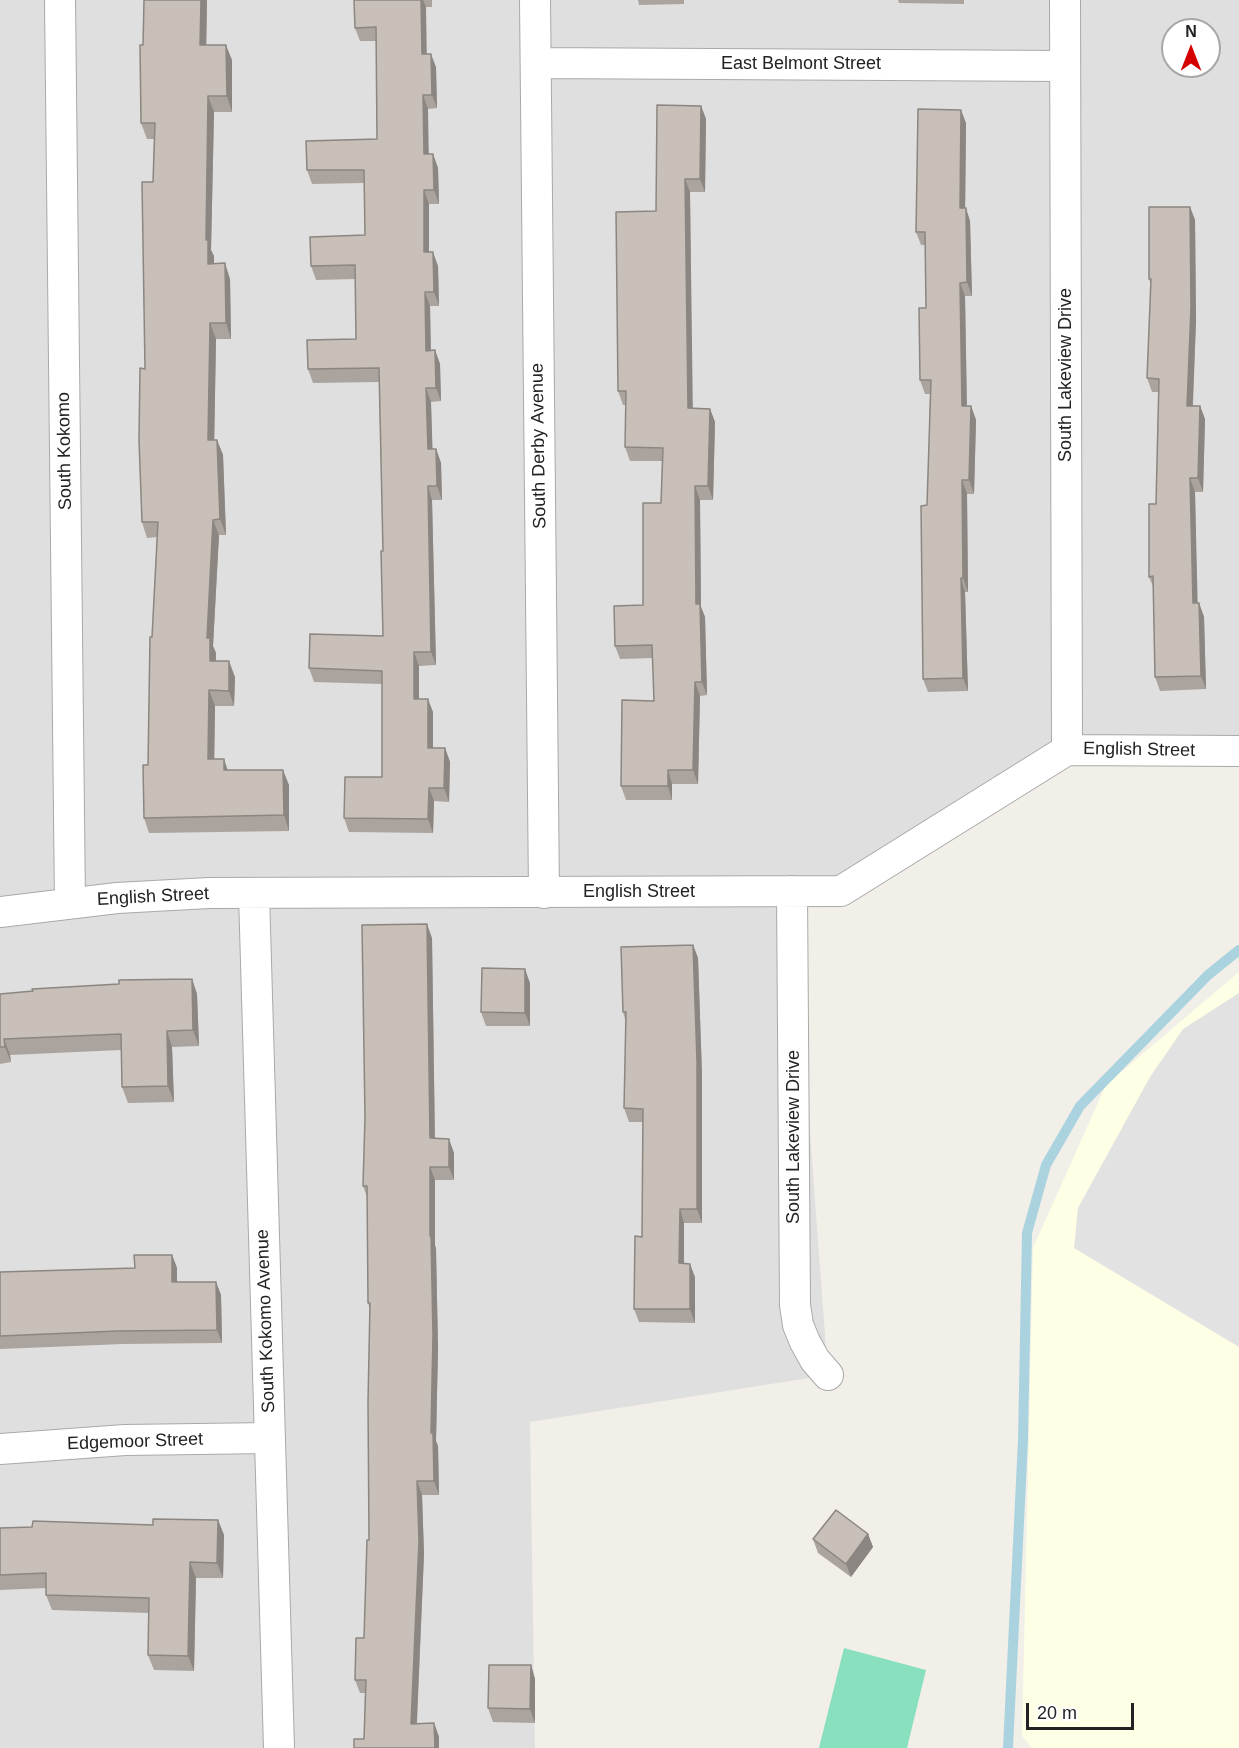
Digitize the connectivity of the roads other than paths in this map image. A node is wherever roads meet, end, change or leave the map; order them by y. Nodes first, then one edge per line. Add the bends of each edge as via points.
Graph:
1 (60, 0) edge
2 (535, 0) edge
3 (1065, 0) edge
4 (536, 63) junction
5 (1065, 66) junction
6 (1067, 750) junction
7 (1239, 751) edge
8 (792, 891) junction
9 (544, 893) junction
10 (254, 894) junction
11 (70, 903) junction
12 (0, 912) edge
13 (828, 1375) dead end
14 (270, 1438) junction
15 (0, 1449) edge
16 (279, 1748) edge

1 - 11 street, South Kokomo
2 - 4 street, South Derby Avenue
3 - 5 street, South Lakeview Drive
4 - 5 street, East Belmont Street
4 - 9 street, South Derby Avenue
5 - 6 street, South Lakeview Drive
6 - 7 street, English Street
6 - 8 street, English Street via 841,891
8 - 9 street, English Street
8 - 13 street, South Lakeview Drive via 795,1305 805,1342
9 - 10 street, English Street
10 - 11 street, English Street via 117,897
10 - 14 street, South Kokomo Avenue
11 - 12 street, English Street
14 - 15 street, Edgemoor Street via 125,1440
14 - 16 street, South Kokomo Avenue

